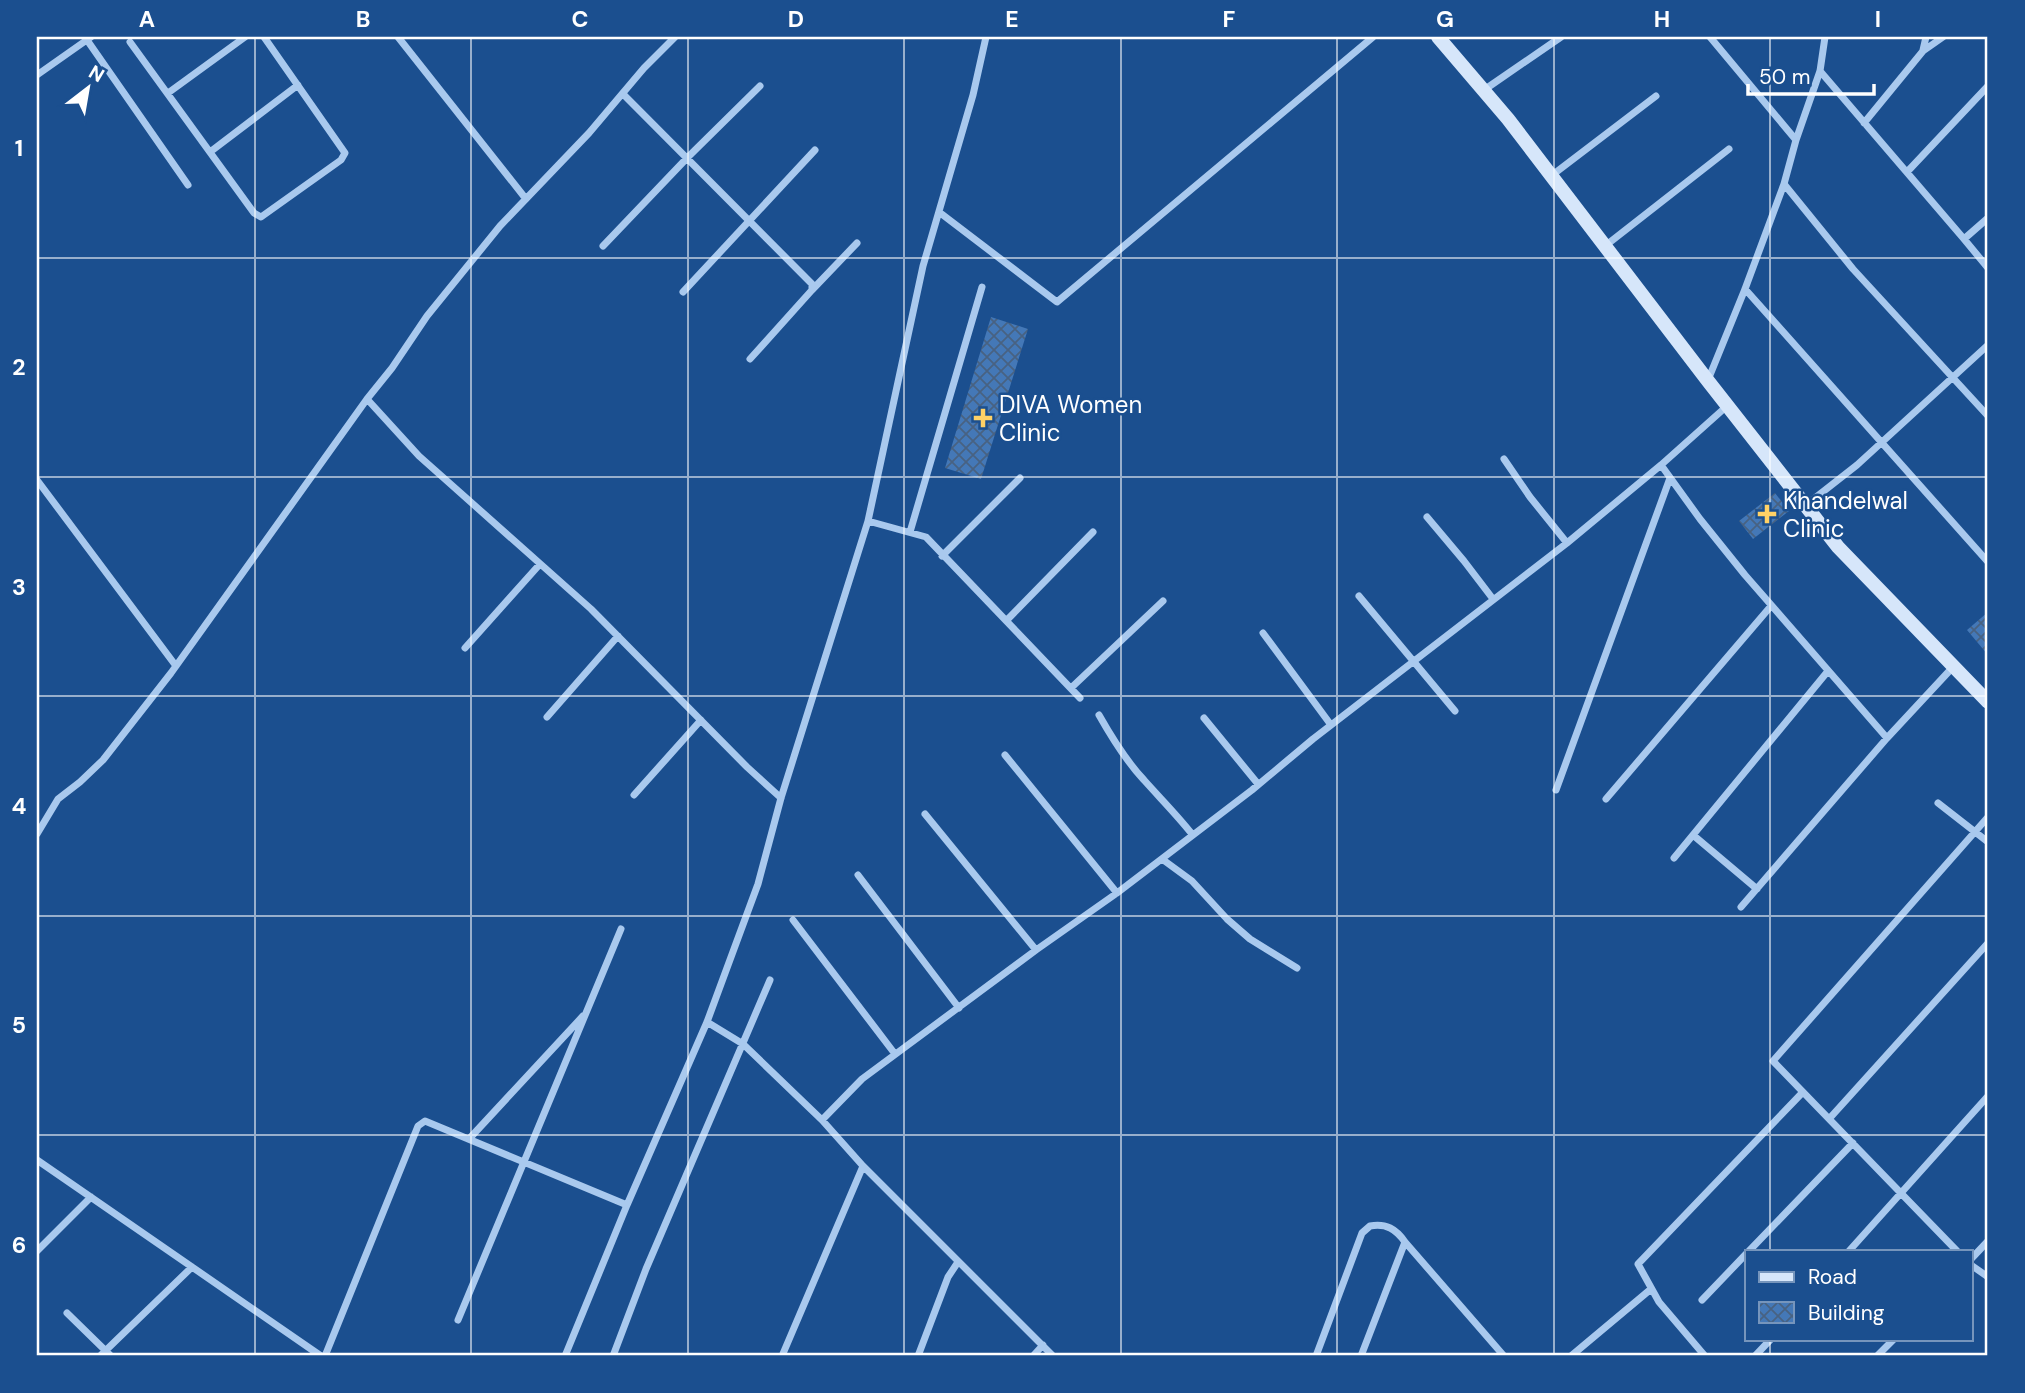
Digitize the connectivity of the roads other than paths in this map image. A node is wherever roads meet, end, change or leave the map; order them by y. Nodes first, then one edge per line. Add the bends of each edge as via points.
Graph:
1 (245, 37) edge
2 (264, 37) edge
3 (398, 37) edge
4 (675, 37) edge
5 (986, 37) edge
6 (1373, 37) edge
7 (1438, 37) edge
8 (1561, 37) edge
9 (1710, 37) edge
10 (1825, 37) edge
11 (1926, 37) edge
12 (1943, 37) edge
13 (89, 38) edge
14 (130, 42) dead end
15 (1923, 51) junction
16 (1819, 71) junction
17 (37, 75) edge
18 (298, 85) junction
19 (760, 86) dead end
20 (1988, 86) edge
21 (1484, 90) junction
22 (168, 93) junction
23 (624, 95) junction
24 (1656, 96) dead end
25 (1864, 123) junction
26 (1796, 140) junction
27 (1729, 149) dead end
28 (815, 150) dead end
29 (210, 152) junction
30 (687, 158) junction
31 (1907, 172) junction
32 (1552, 176) junction
33 (1784, 184) junction
34 (188, 186) dead end
35 (526, 199) junction
36 (939, 212) junction
37 (1988, 218) edge
38 (750, 223) junction
39 (1964, 239) junction
40 (857, 243) dead end
41 (603, 246) dead end
42 (1605, 246) junction
43 (1988, 268) edge
44 (982, 287) dead end
45 (1745, 289) junction
46 (811, 290) junction
47 (682, 292) dead end
48 (1988, 345) edge
49 (750, 359) dead end
50 (1953, 378) junction
51 (1708, 381) junction
52 (367, 398) junction
53 (1728, 404) junction
54 (1988, 416) edge
55 (1883, 443) junction
56 (1504, 459) dead end
57 (1661, 465) junction
58 (1020, 478) dead end
59 (1670, 478) junction
60 (37, 480) edge
61 (1806, 505) junction
62 (1427, 517) dead end
63 (868, 522) junction
64 (1093, 532) dead end
65 (910, 533) junction
66 (1567, 543) junction
67 (942, 556) junction
68 (1988, 562) edge
69 (540, 564) junction
70 (1359, 596) dead end
71 (1493, 600) junction
72 (1163, 601) dead end
73 (1771, 606) junction
74 (1007, 620) junction
75 (1263, 633) dead end
76 (618, 636) junction
77 (465, 648) dead end
78 (1413, 661) junction
79 (176, 666) junction
80 (1953, 667) junction
81 (1828, 671) junction
82 (1071, 688) junction
83 (1080, 698) dead end
84 (1988, 702) edge
85 (1455, 711) dead end
86 (1099, 715) dead end
87 (547, 718) dead end
88 (1204, 718) dead end
89 (701, 720) junction
90 (1331, 725) junction
91 (1887, 738) junction
92 (1005, 755) dead end
93 (1258, 784) junction
94 (1556, 790) dead end
95 (634, 795) dead end
96 (781, 797) junction
97 (1606, 799) dead end
98 (1938, 803) dead end
99 (925, 814) dead end
100 (1988, 817) edge
101 (1975, 832) junction
102 (37, 834) edge
103 (1192, 834) junction
104 (1693, 835) junction
105 (1988, 842) edge
106 (1674, 858) dead end
107 (1162, 859) junction
108 (858, 875) dead end
109 (1757, 889) junction
110 (1117, 893) junction
111 (1741, 906) dead end
112 (793, 920) dead end
113 (621, 929) dead end
114 (1988, 943) edge
115 (1036, 950) junction
116 (1297, 968) dead end
117 (770, 980) dead end
118 (959, 1008) junction
119 (586, 1013) junction
120 (707, 1022) junction
121 (743, 1044) junction
122 (895, 1054) junction
123 (1803, 1092) junction
124 (1988, 1096) edge
125 (1829, 1119) junction
126 (822, 1120) junction
127 (469, 1139) junction
128 (1853, 1143) junction
129 (37, 1160) edge
130 (524, 1162) junction
131 (863, 1166) junction
132 (1901, 1194) junction
133 (91, 1197) junction
134 (627, 1205) junction
135 (1988, 1241) edge
136 (1405, 1242) junction
137 (1750, 1250) edge
138 (1850, 1250) edge
139 (1956, 1250) edge
140 (37, 1251) edge
141 (1745, 1255) edge
142 (1972, 1258) edge
143 (958, 1262) junction
144 (1972, 1266) edge
145 (192, 1267) junction
146 (1988, 1277) edge
147 (1651, 1289) junction
148 (1702, 1300) dead end
149 (67, 1313) dead end
150 (458, 1320) dead end
151 (1770, 1340) edge
152 (1893, 1340) edge
153 (1043, 1345) junction
154 (106, 1354) edge
155 (323, 1356) edge
156 (565, 1356) edge
157 (613, 1356) edge
158 (782, 1356) edge
159 (918, 1356) edge
160 (1033, 1356) edge
161 (1053, 1356) edge
162 (1316, 1356) edge
163 (1361, 1356) edge
164 (1504, 1356) edge
165 (1571, 1356) edge
166 (1705, 1356) edge
167 (1755, 1356) edge
168 (1877, 1356) edge

1 - 22 street
2 - 18 street
3 - 35 street
4 - 23 street
5 - 36 street
6 - 36 street via 1057,302
7 - 21 street
8 - 21 street
9 - 26 street
10 - 16 street
11 - 15 street
12 - 15 street
13 - 17 street
13 - 34 street
14 - 22 street
15 - 25 street
16 - 25 street
16 - 26 street
18 - 29 street
18 - 29 street via 344,150 341,160 261,217
19 - 30 street
20 - 31 street
21 - 32 street
22 - 29 street
23 - 30 street
23 - 35 street
24 - 32 street
25 - 31 street
26 - 33 street
27 - 42 street
28 - 38 street
30 - 38 street
30 - 41 street
31 - 39 street
32 - 42 street
33 - 45 street
33 - 50 street via 1853,269
35 - 52 street via 427,316
36 - 63 street via 923,266
37 - 39 street
38 - 46 street via 812,284
38 - 47 street
39 - 43 street
40 - 46 street
42 - 51 street
44 - 65 street
45 - 51 street
45 - 55 street
46 - 49 street
48 - 50 street
50 - 54 street
50 - 55 street
51 - 53 street
52 - 69 street via 419,456
52 - 79 street
53 - 57 street
53 - 61 street
55 - 61 street
55 - 68 street
56 - 66 street
57 - 59 street
57 - 66 street
58 - 67 street
59 - 73 street
59 - 94 street
60 - 79 street
61 - 80 street via 1838,547
62 - 71 street
63 - 65 street
63 - 96 street
64 - 74 street
65 - 67 street via 926,537
66 - 71 street
67 - 74 street
69 - 76 street
69 - 77 street
70 - 78 street
71 - 78 street
72 - 82 street
73 - 81 street
73 - 97 street
74 - 82 street
75 - 90 street
76 - 87 street
76 - 89 street
78 - 85 street
78 - 90 street
79 - 102 street via 103,760 58,799
80 - 84 street
80 - 91 street
81 - 91 street
81 - 104 street
82 - 83 street
86 - 103 street via 1125,757
88 - 93 street
89 - 95 street
89 - 96 street
90 - 93 street
91 - 109 street
92 - 110 street
93 - 103 street
96 - 120 street via 758,884
98 - 101 street
99 - 115 street
100 - 101 street
101 - 105 street
101 - 123 street via 1773,1061
103 - 107 street
104 - 106 street
104 - 109 street
107 - 110 street
107 - 116 street via 1192,881 1250,939
108 - 118 street
109 - 111 street
110 - 115 street
112 - 122 street
113 - 119 street
114 - 125 street
115 - 118 street
117 - 121 street
118 - 122 street
119 - 127 street
119 - 130 street
120 - 121 street
120 - 134 street
121 - 126 street
121 - 157 street
122 - 126 street via 862,1079
123 - 125 street
123 - 147 street via 1637,1264
124 - 132 street
125 - 128 street
126 - 131 street
127 - 130 street
127 - 155 street via 425,1121 418,1126
128 - 132 street
128 - 137 street
129 - 133 street
130 - 134 street
130 - 150 street
131 - 143 street
131 - 158 street
132 - 138 street
132 - 139 street
133 - 140 street
133 - 145 street
134 - 156 street
135 - 142 street
136 - 162 street via 1387,1226 1370,1226 1362,1233
136 - 163 street
136 - 164 street
141 - 148 street
143 - 153 street
143 - 159 street
144 - 146 street
145 - 154 street
145 - 155 street
147 - 165 street
147 - 166 street
149 - 154 street
151 - 167 street
152 - 168 street
153 - 160 street
153 - 161 street

